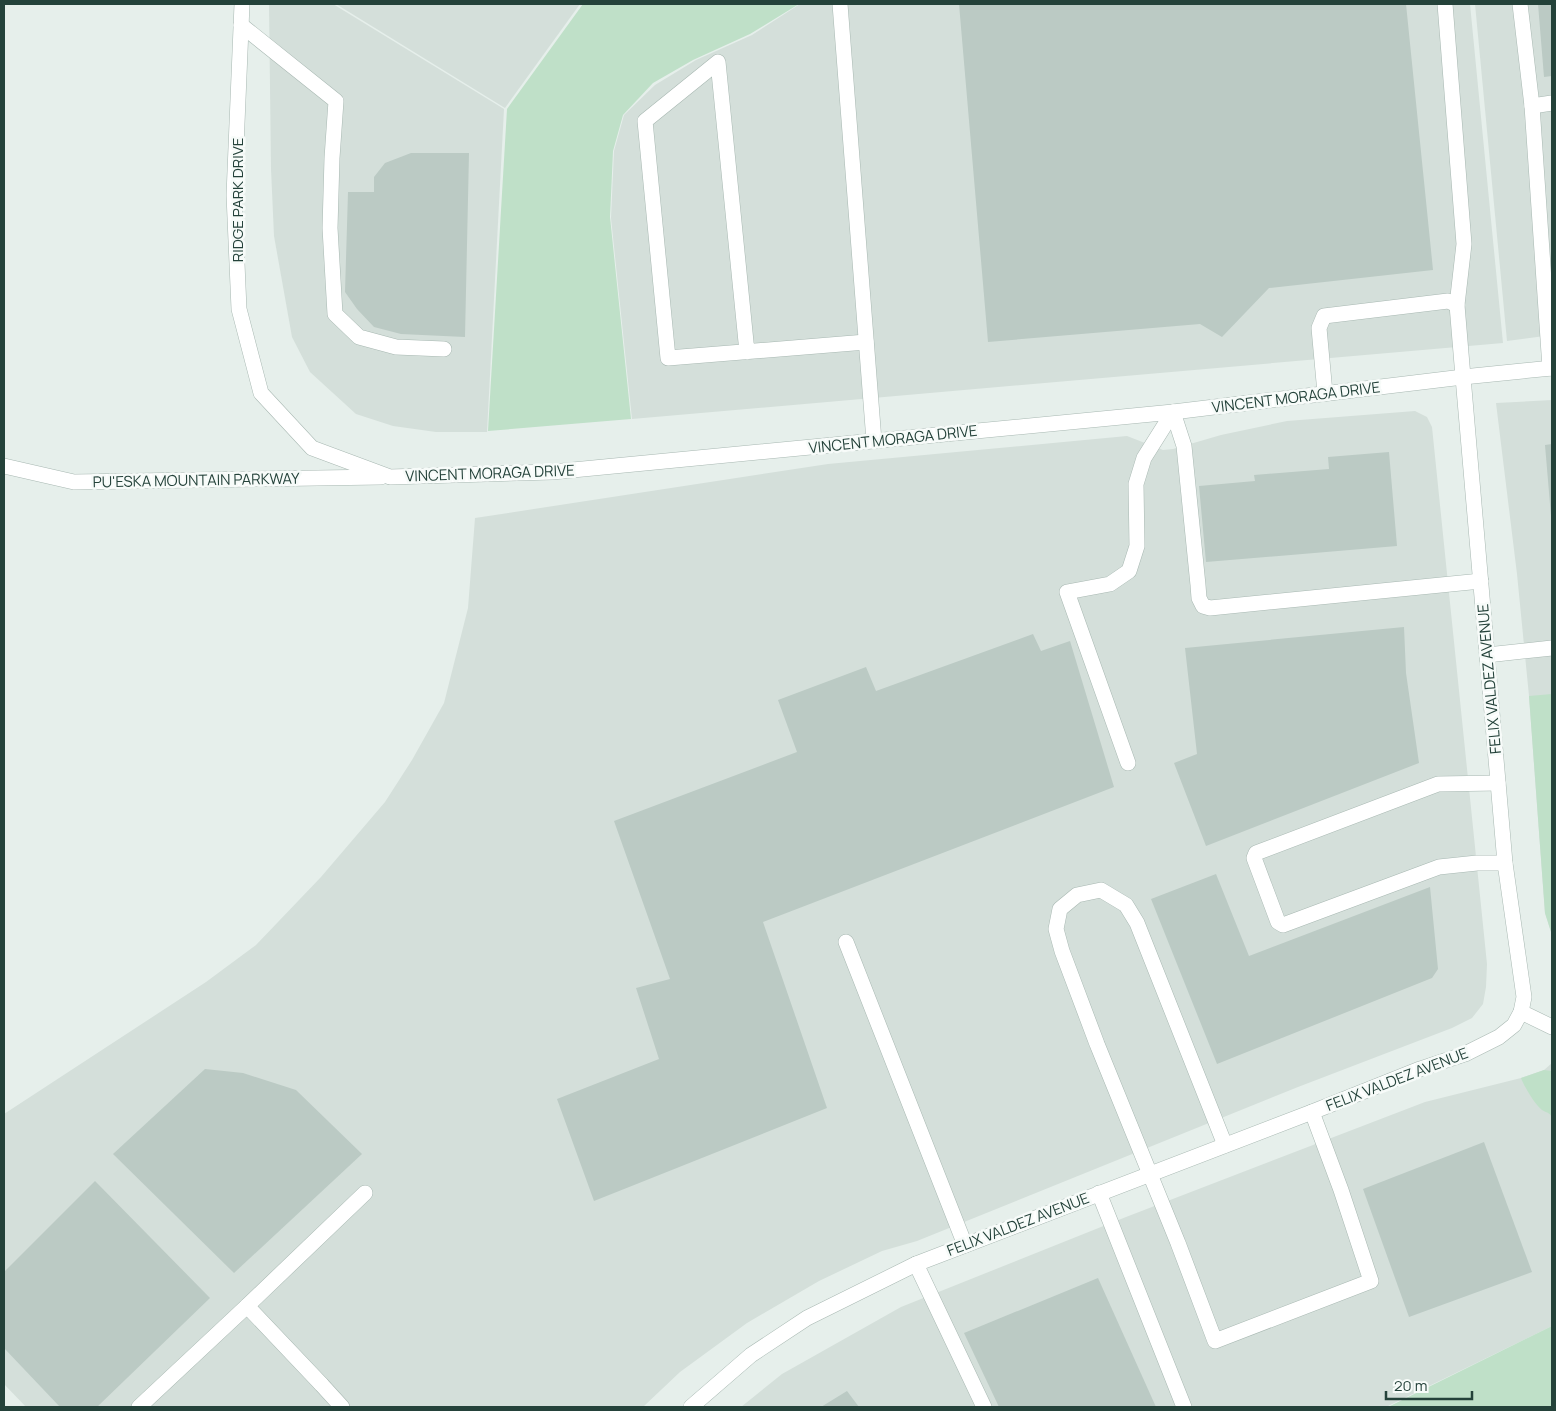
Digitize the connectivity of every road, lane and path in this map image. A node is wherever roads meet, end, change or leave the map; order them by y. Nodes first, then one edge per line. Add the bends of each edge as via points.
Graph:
1 (242, 4) edge
2 (840, 4) edge
3 (1445, 4) edge
4 (1520, 4) edge
5 (241, 25) junction
6 (1552, 103) edge
7 (1532, 106) junction
8 (1457, 305) junction
9 (866, 342) junction
10 (444, 349) dead end
11 (747, 352) junction
12 (1551, 368) edge
13 (1463, 377) junction
14 (261, 393) joint
15 (1325, 393) junction
16 (1173, 412) junction
17 (874, 441) junction
18 (4, 466) edge
19 (390, 477) junction
20 (1481, 581) junction
21 (1552, 648) edge
22 (1487, 655) junction
23 (1128, 763) dead end
24 (1498, 782) junction
25 (1505, 863) junction
26 (846, 942) dead end
27 (1521, 1012) junction
28 (1552, 1028) edge
29 (1312, 1112) junction
30 (1225, 1145) junction
31 (1150, 1173) junction
32 (365, 1193) dead end
33 (1099, 1193) junction
34 (965, 1245) junction
35 (916, 1264) junction
36 (247, 1306) junction
37 (139, 1407) edge
38 (342, 1407) edge
39 (691, 1407) edge
40 (984, 1407) edge
41 (1184, 1407) edge

1 - 5 street, RIDGE PARK DRIVE
2 - 9 street
3 - 8 street, FELIX VALDEZ AVENUE via 1464,244
4 - 7 street
5 - 10 street via 336,101 330,228 335,314 359,337 396,347
5 - 14 street, RIDGE PARK DRIVE via 234,196 239,309
6 - 7 street
7 - 12 street
8 - 13 street, FELIX VALDEZ AVENUE
8 - 15 street via 1448,301 1324,316 1319,328
9 - 11 street
9 - 17 street
11 - 11 street via 668,358 645,121 718,62
12 - 13 street, VINCENT MORAGA DRIVE
13 - 15 street, VINCENT MORAGA DRIVE
13 - 20 street, FELIX VALDEZ AVENUE
14 - 19 street, VINCENT MORAGA DRIVE via 312,448
15 - 16 street, VINCENT MORAGA DRIVE
16 - 17 street, VINCENT MORAGA DRIVE
16 - 20 street via 1184,446 1202,606 1210,608
16 - 23 street via 1144,458 1136,484 1137,546 1129,571 1110,584 1067,592
17 - 19 street, VINCENT MORAGA DRIVE via 552,472
18 - 19 street, PU'ESKA MOUNTAIN PARKWAY via 74,482
20 - 22 street, FELIX VALDEZ AVENUE
21 - 22 street
22 - 24 street, FELIX VALDEZ AVENUE
24 - 25 street, FELIX VALDEZ AVENUE
24 - 25 street via 1438,784 1256,853 1254,858 1278,922 1283,925 1446,865
25 - 27 street, FELIX VALDEZ AVENUE via 1524,998
26 - 34 street
27 - 28 street
27 - 29 street, FELIX VALDEZ AVENUE via 1514,1025 1499,1037 1465,1054
29 - 30 street, FELIX VALDEZ AVENUE
29 - 31 street via 1371,1281 1215,1341
30 - 31 street, FELIX VALDEZ AVENUE
30 - 31 street via 1137,923 1126,905 1101,890 1077,895 1060,909 1056,929 1062,952
31 - 33 street, FELIX VALDEZ AVENUE
32 - 36 street
33 - 34 street, FELIX VALDEZ AVENUE
33 - 41 street
34 - 35 street, FELIX VALDEZ AVENUE
35 - 39 street, FELIX VALDEZ AVENUE via 807,1318 751,1355
35 - 40 street
36 - 37 street
36 - 38 street

